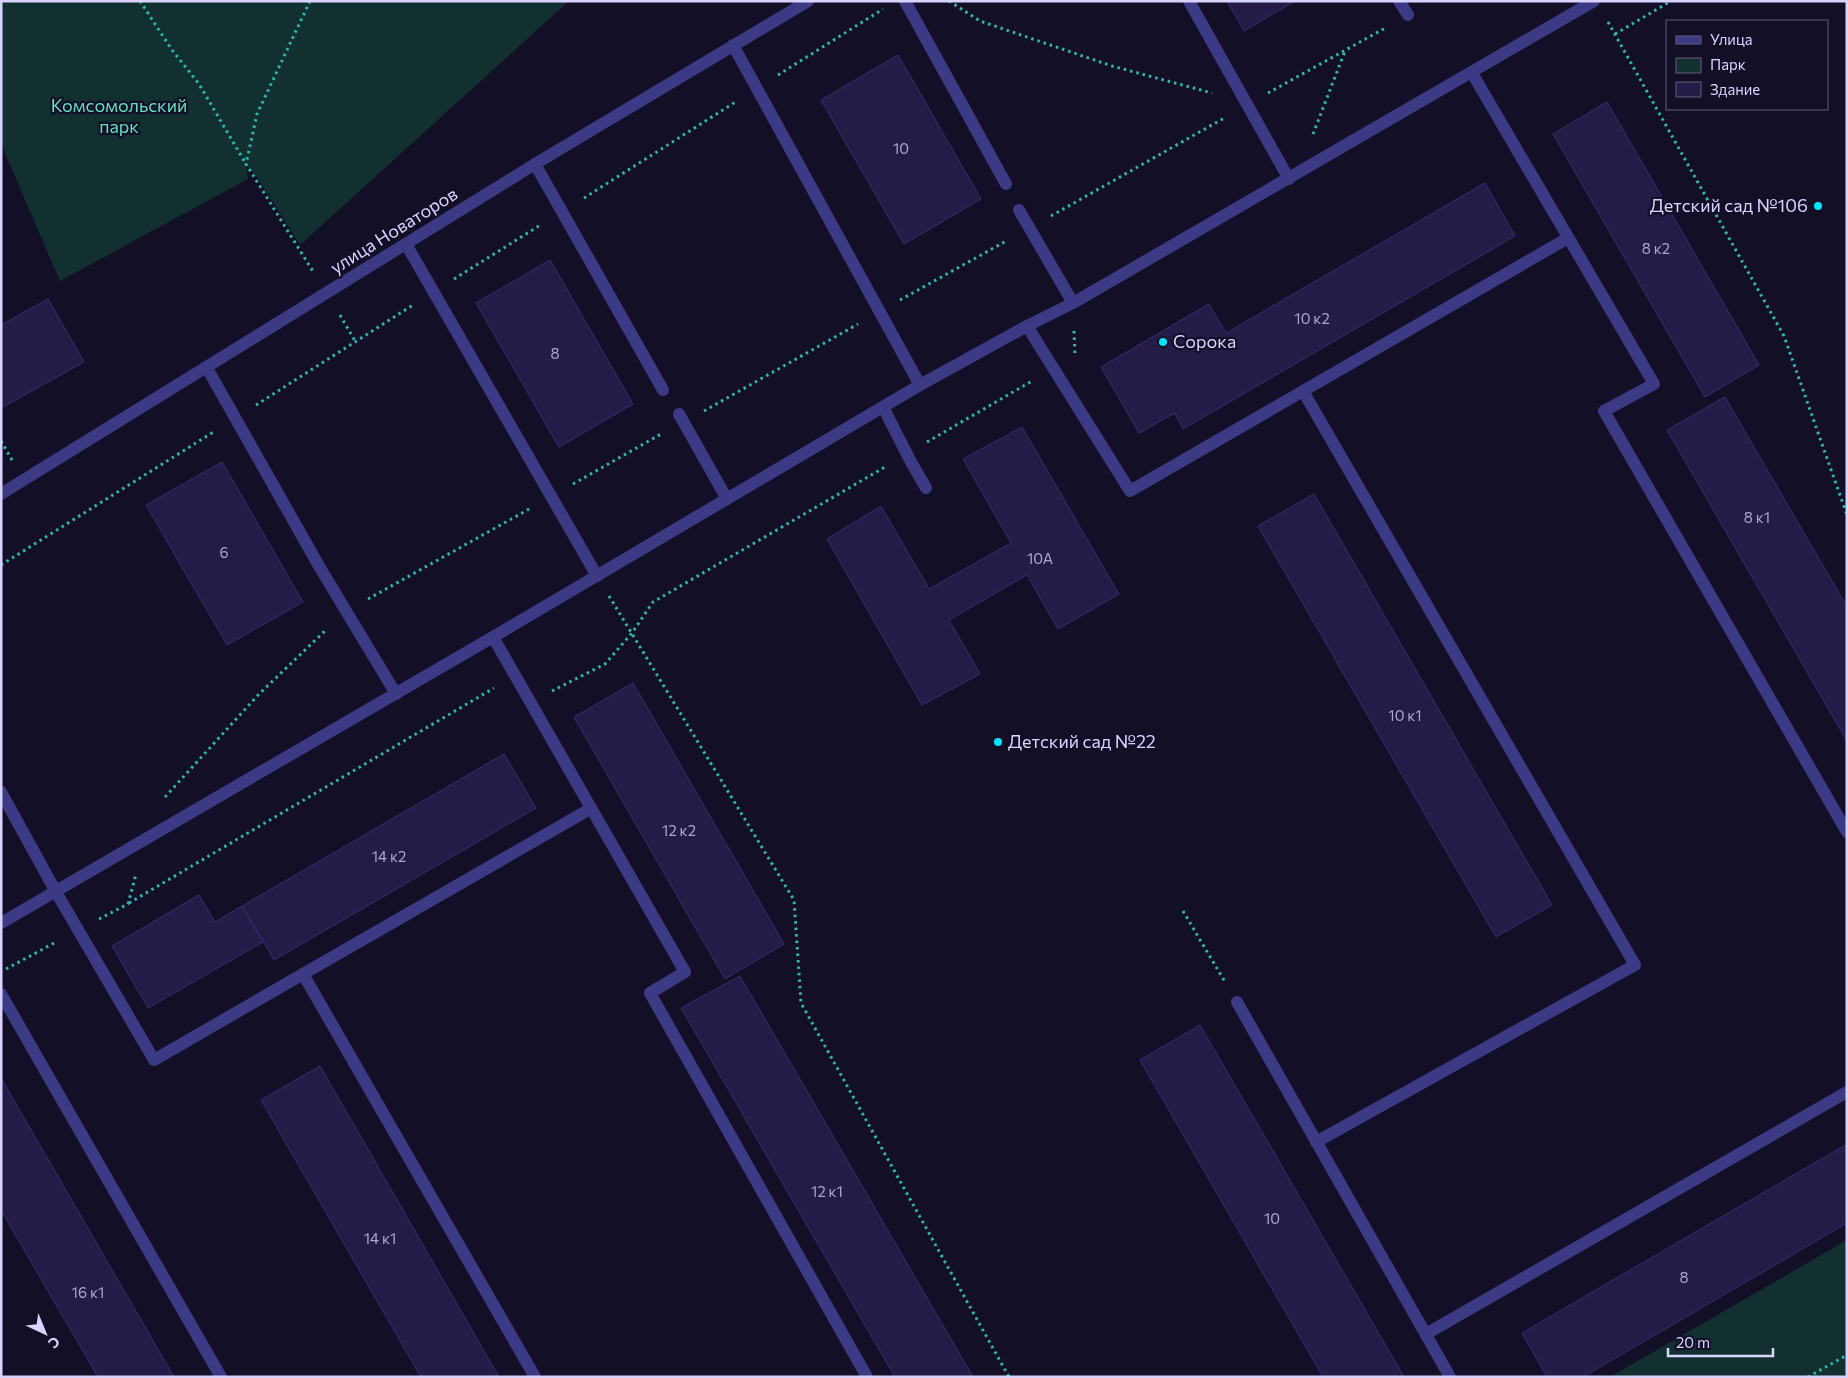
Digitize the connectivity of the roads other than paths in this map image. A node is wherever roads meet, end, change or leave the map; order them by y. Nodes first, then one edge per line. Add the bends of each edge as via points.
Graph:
1 (808, 1) edge
2 (905, 1) edge
3 (1189, 1) edge
4 (1399, 1) edge
5 (1594, 1) edge
6 (1408, 15) dead end
7 (733, 45) junction
8 (1472, 73) junction
9 (535, 164) junction
10 (1294, 176) junction
11 (1006, 184) dead end
12 (1019, 210) dead end
13 (1568, 238) junction
14 (406, 244) junction
15 (1073, 303) junction
16 (1027, 326) junction
17 (207, 368) junction
18 (920, 385) junction
19 (663, 390) dead end
20 (1303, 392) junction
21 (883, 407) junction
22 (679, 414) dead end
23 (926, 488) dead end
24 (1, 494) edge
25 (727, 499) junction
26 (597, 576) junction
27 (492, 637) junction
28 (396, 694) junction
29 (1, 792) edge
30 (590, 809) junction
31 (1847, 832) edge
32 (56, 892) junction
33 (1, 923) edge
34 (303, 974) junction
35 (1, 994) edge
36 (1237, 1002) road end
37 (1847, 1092) edge
38 (1316, 1142) junction
39 (1426, 1334) junction
40 (221, 1377) edge
41 (535, 1377) edge
42 (867, 1377) edge
43 (1450, 1377) edge

1 - 7 street, улица Новаторов
2 - 11 street
3 - 10 street via 1248,105
4 - 6 street
5 - 8 street
7 - 9 street, улица Новаторов
7 - 18 street
8 - 10 street
8 - 13 street
9 - 14 street, улица Новаторов
9 - 19 street
10 - 15 street
12 - 15 street
13 - 20 street
13 - 31 street via 1654,384 1604,411
14 - 17 street, улица Новаторов
14 - 26 street
15 - 16 street
16 - 18 street
16 - 20 street via 1130,491
17 - 24 street, улица Новаторов
17 - 28 street
18 - 21 street
20 - 38 street via 1635,965
21 - 23 street
21 - 25 street
22 - 25 street
25 - 26 street
26 - 27 street
27 - 28 street
27 - 30 street
28 - 32 street
29 - 32 street
30 - 34 street
30 - 42 street via 685,972 650,993
32 - 33 street
32 - 34 street via 154,1060
34 - 41 street
35 - 40 street
36 - 38 street
37 - 39 street
38 - 39 street
39 - 43 street

